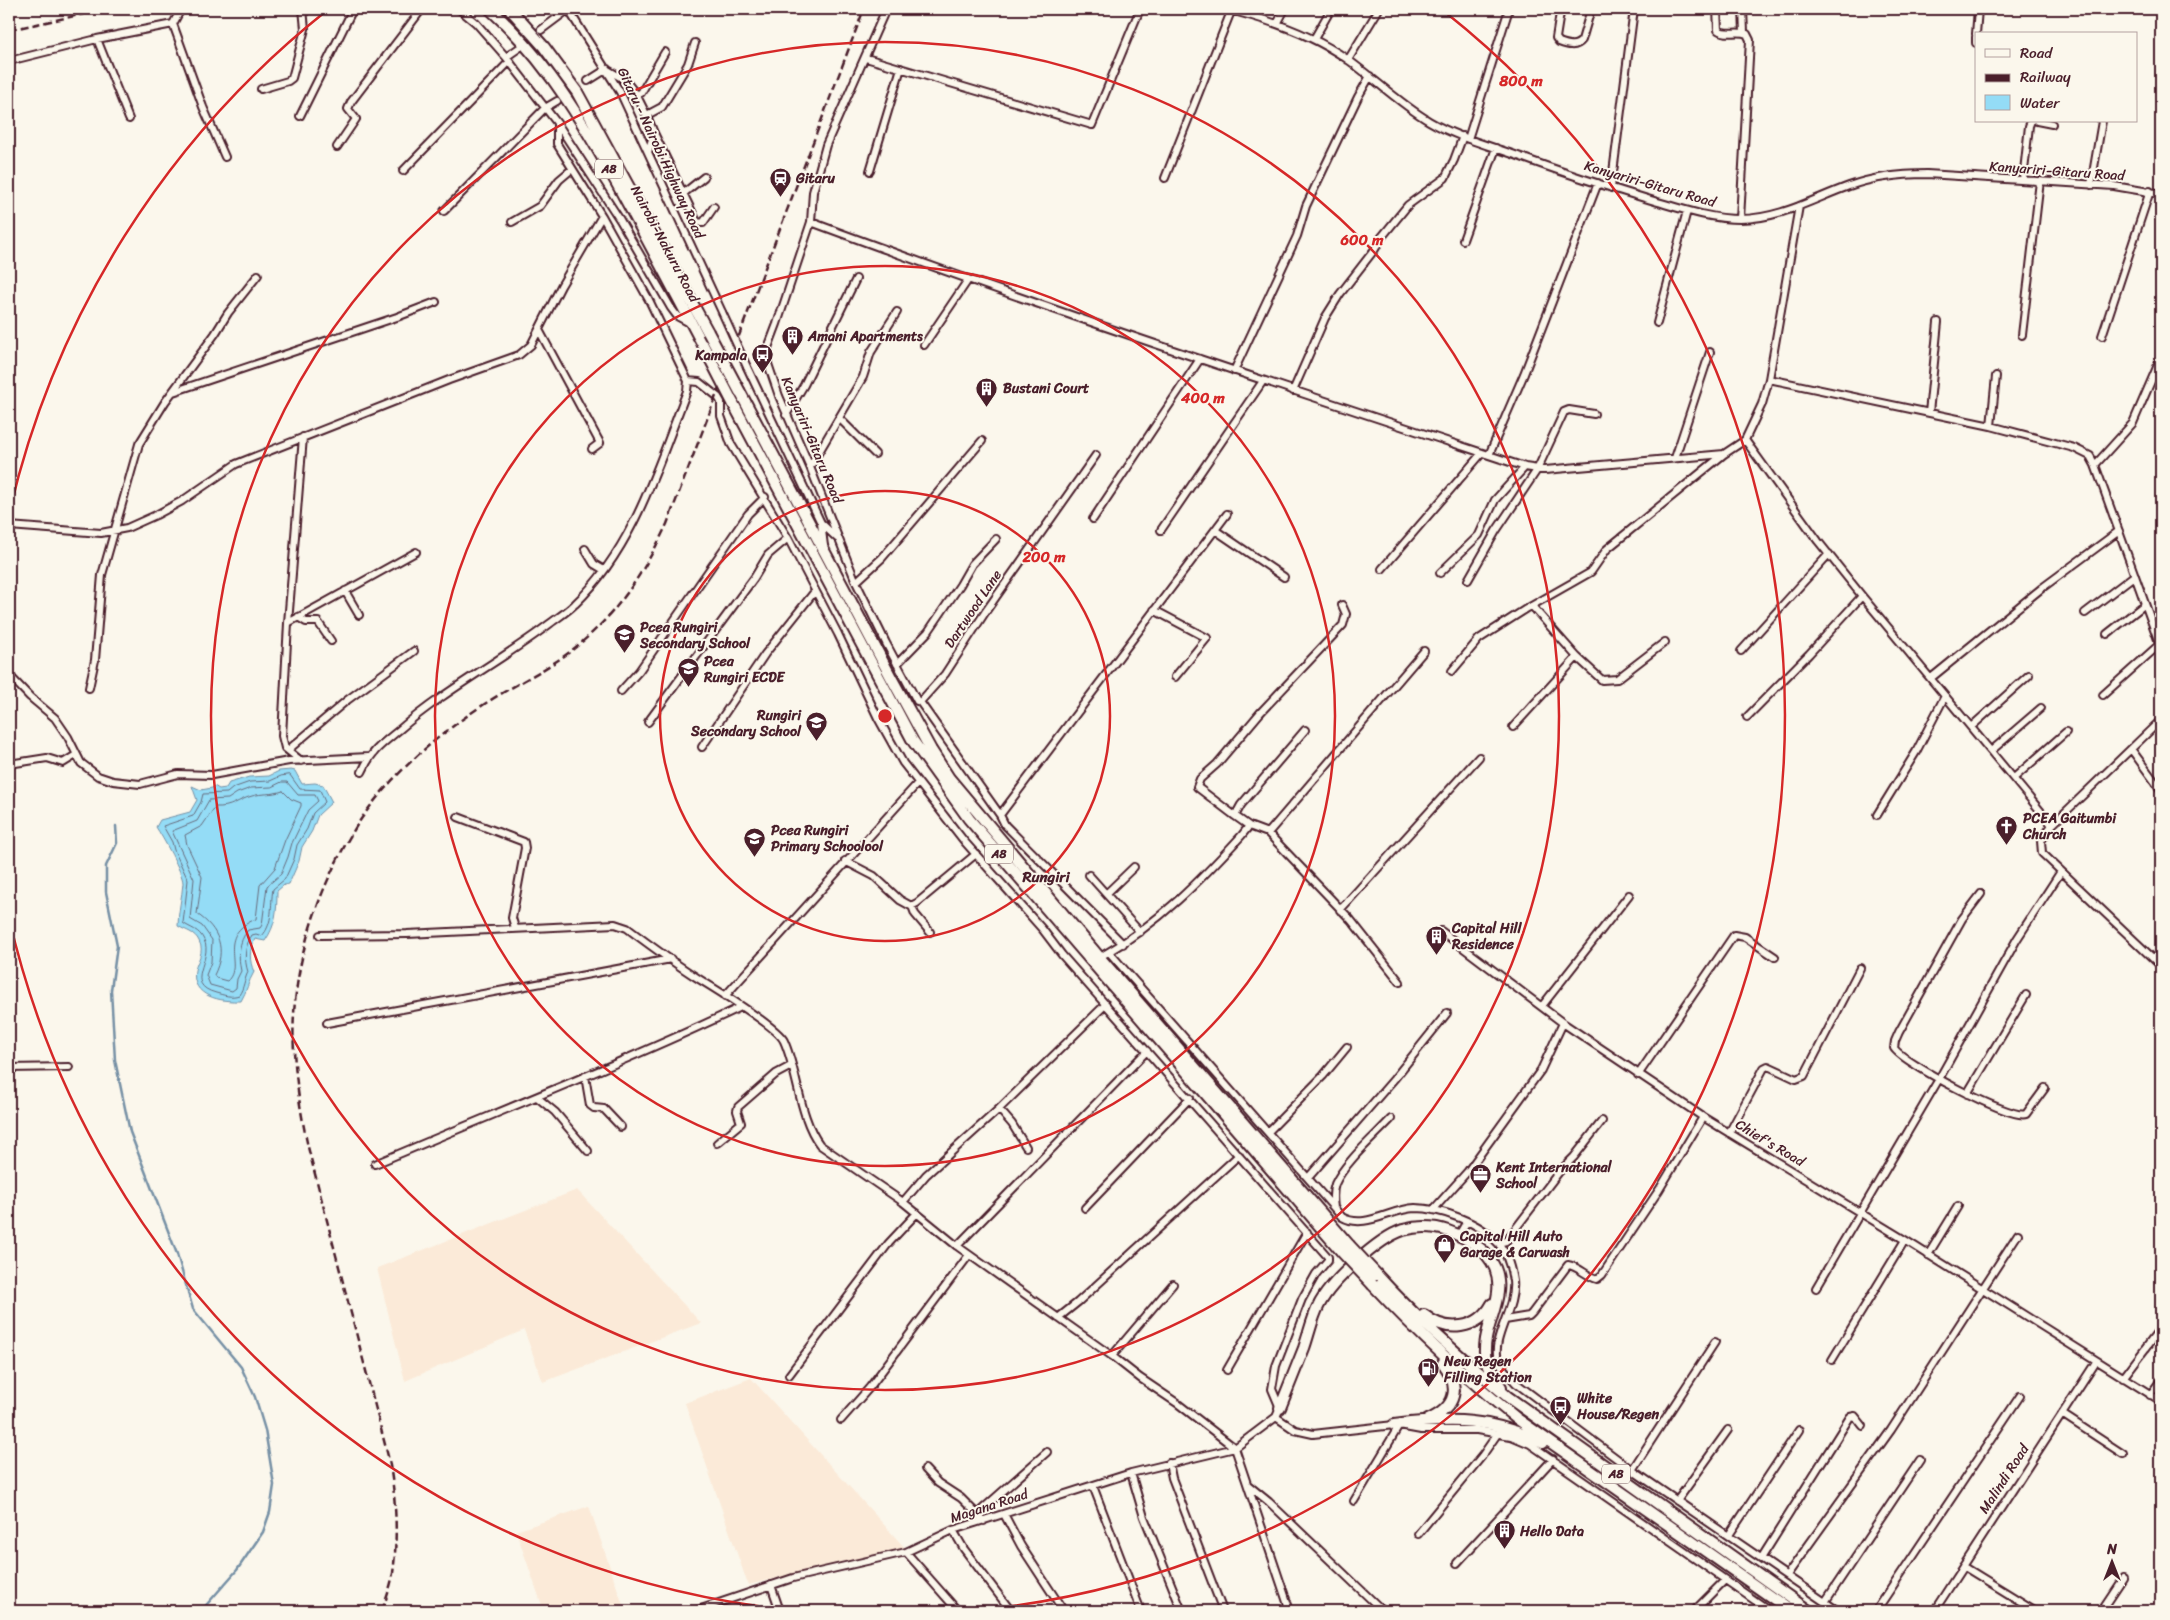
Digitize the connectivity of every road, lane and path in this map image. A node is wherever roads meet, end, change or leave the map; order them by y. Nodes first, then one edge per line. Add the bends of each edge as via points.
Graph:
1 (182, 9) edge
2 (303, 9) edge
3 (353, 9) edge
4 (422, 9) edge
5 (459, 9) edge
6 (490, 9) edge
7 (510, 9) edge
8 (569, 9) edge
9 (886, 9) edge
10 (1140, 9) edge
11 (1229, 9) edge
12 (1285, 9) edge
13 (1331, 9) edge
14 (1379, 9) edge
15 (1509, 9) edge
16 (1591, 9) edge
17 (1634, 9) edge
18 (1717, 9) edge
19 (1743, 9) edge
20 (1978, 9) edge
21 (1560, 13) dead end
22 (173, 24) junction
23 (1277, 24) junction
24 (541, 30) dead end
25 (1744, 32) junction
26 (1976, 32) edge
27 (97, 39) junction
28 (1314, 39) junction
29 (695, 43) dead end
30 (518, 48) dead end
31 (665, 52) dead end
32 (866, 58) junction
33 (507, 60) junction
34 (1348, 60) junction
35 (9, 61) edge
36 (901, 68) junction
37 (607, 69) junction
38 (1370, 76) junction
39 (588, 81) tunnel mouth
40 (261, 89) dead end
41 (636, 94) junction
42 (557, 101) tunnel mouth
43 (545, 108) junction
44 (647, 115) junction
45 (300, 116) dead end
46 (129, 119) dead end
47 (2031, 122) edge
48 (2042, 122) edge
49 (2102, 122) edge
50 (557, 123) junction
51 (2052, 124) dead end
52 (654, 133) junction
53 (1465, 137) junction
54 (337, 147) dead end
55 (1496, 148) junction
56 (648, 152) junction
57 (224, 157) dead end
58 (572, 169) junction
59 (403, 171) dead end
60 (870, 171) dead end
61 (704, 177) dead end
62 (1165, 178) dead end
63 (2023, 180) junction
64 (2040, 181) junction
65 (1598, 183) junction
66 (2091, 185) junction
67 (1611, 188) junction
68 (2150, 191) junction
69 (684, 194) junction
70 (2161, 194) edge
71 (1799, 206) junction
72 (714, 208) dead end
73 (444, 211) dead end
74 (1687, 211) junction
75 (602, 216) junction
76 (1740, 219) junction
77 (512, 222) dead end
78 (811, 222) junction
79 (1463, 240) dead end
80 (258, 276) dead end
81 (856, 279) dead end
82 (968, 280) junction
83 (436, 302) dead end
84 (897, 312) dead end
85 (1938, 322) dead end
86 (692, 323) junction
87 (1657, 323) dead end
88 (539, 330) junction
89 (2022, 335) dead end
90 (2102, 336) dead end
91 (924, 345) dead end
92 (1710, 352) dead end
93 (2161, 358) edge
94 (1200, 359) junction
95 (1234, 371) junction
96 (1996, 376) dead end
97 (1769, 379) junction
98 (688, 381) junction
99 (1263, 381) junction
100 (173, 392) junction
101 (1293, 392) junction
102 (1929, 413) junction
103 (1594, 414) dead end
104 (786, 415) junction
105 (839, 418) junction
106 (1991, 426) junction
107 (303, 437) junction
108 (1745, 440) junction
109 (982, 441) dead end
110 (592, 449) dead end
111 (1482, 452) junction
112 (875, 454) dead end
113 (1724, 454) junction
114 (1096, 455) dead end
115 (1489, 455) junction
116 (1675, 458) junction
117 (2095, 465) junction
118 (810, 467) junction
119 (1525, 467) junction
120 (1538, 470) junction
121 (765, 497) junction
122 (1227, 514) dead end
123 (1093, 519) dead end
124 (822, 523) junction
125 (9, 526) edge
126 (1161, 530) dead end
127 (1214, 530) junction
128 (113, 531) junction
129 (2119, 531) junction
130 (788, 538) junction
131 (996, 539) dead end
132 (839, 540) junction
133 (825, 548) junction
134 (585, 549) dead end
135 (416, 552) dead end
136 (1829, 554) junction
137 (1382, 569) dead end
138 (604, 570) junction
139 (1440, 573) dead end
140 (2135, 575) junction
141 (1284, 577) dead end
142 (1468, 580) dead end
143 (856, 582) junction
144 (345, 591) junction
145 (816, 591) junction
146 (1862, 596) junction
147 (2144, 604) junction
148 (1342, 605) dead end
149 (1532, 606) junction
150 (1154, 610) junction
151 (2085, 613) dead end
152 (359, 615) dead end
153 (298, 617) junction
154 (288, 623) junction
155 (2108, 634) dead end
156 (331, 642) dead end
157 (1665, 642) dead end
158 (2161, 646) edge
159 (414, 651) dead end
160 (1424, 651) dead end
161 (1741, 651) dead end
162 (1577, 658) junction
163 (897, 664) junction
164 (1452, 671) dead end
165 (9, 675) edge
166 (2029, 675) dead end
167 (1175, 677) dead end
168 (1931, 678) junction
169 (89, 688) dead end
170 (621, 691) dead end
171 (2103, 695) dead end
172 (1946, 696) junction
173 (920, 702) junction
174 (2041, 708) dead end
175 (1747, 717) dead end
176 (2161, 720) edge
177 (648, 722) dead end
178 (1514, 727) dead end
179 (1971, 727) junction
180 (1305, 730) dead end
181 (2066, 732) dead end
182 (702, 747) dead end
183 (2131, 749) junction
184 (288, 750) junction
185 (1991, 751) junction
186 (76, 755) junction
187 (368, 757) junction
188 (1479, 757) dead end
189 (301, 761) junction
190 (9, 764) edge
191 (362, 772) dead end
192 (2014, 778) junction
193 (917, 784) junction
194 (2161, 790) edge
195 (1000, 815) junction
196 (1877, 815) dead end
197 (1236, 816) junction
198 (458, 817) dead end
199 (2052, 825) junction
200 (1250, 826) junction
201 (1268, 833) junction
202 (976, 854) junction
203 (846, 861) junction
204 (1134, 867) dead end
205 (2060, 872) junction
206 (1090, 875) dead end
207 (1106, 894) junction
208 (1981, 894) dead end
209 (1628, 895) dead end
210 (912, 906) junction
211 (1340, 910) junction
212 (515, 928) junction
213 (1441, 931) dead end
214 (930, 932) dead end
215 (1140, 932) junction
216 (320, 935) dead end
217 (1124, 944) junction
218 (1104, 955) junction
219 (1775, 957) dead end
220 (671, 958) junction
221 (2161, 966) edge
222 (1860, 968) dead end
223 (1400, 982) dead end
224 (2026, 995) dead end
225 (725, 996) junction
226 (1106, 1004) junction
227 (1542, 1006) junction
228 (741, 1007) junction
229 (1447, 1013) dead end
230 (327, 1023) dead end
231 (1563, 1023) junction
232 (1347, 1047) dead end
233 (1148, 1051) junction
234 (791, 1066) junction
235 (69, 1067) dead end
236 (9, 1068) edge
237 (1638, 1075) junction
238 (585, 1076) junction
239 (1939, 1079) junction
240 (2044, 1088) dead end
241 (1967, 1094) junction
242 (538, 1098) junction
243 (1190, 1098) junction
244 (999, 1109) junction
245 (1703, 1117) junction
246 (1392, 1119) dead end
247 (1602, 1121) dead end
248 (621, 1127) dead end
249 (1268, 1132) junction
250 (1729, 1133) junction
251 (717, 1143) dead end
252 (1026, 1147) dead end
253 (588, 1151) dead end
254 (1239, 1155) junction
255 (375, 1164) dead end
256 (1308, 1178) junction
257 (903, 1202) junction
258 (1958, 1206) dead end
259 (1085, 1208) dead end
260 (1334, 1208) junction
261 (1433, 1210) junction
262 (916, 1213) junction
263 (1860, 1213) junction
264 (1467, 1221) junction
265 (1307, 1232) junction
266 (2018, 1234) dead end
267 (1459, 1235) junction
268 (1905, 1240) junction
269 (1498, 1243) junction
270 (957, 1246) junction
271 (1346, 1249) junction
272 (969, 1255) junction
273 (1928, 1255) junction
274 (1375, 1280) junction
275 (1173, 1284) dead end
276 (1816, 1288) dead end
277 (1982, 1290) junction
278 (1497, 1294) junction
279 (1397, 1297) junction
280 (1398, 1312) junction
281 (1058, 1318) junction
282 (1506, 1320) junction
283 (2161, 1328) edge
284 (1715, 1342) dead end
285 (1112, 1356) junction
286 (1832, 1360) dead end
287 (2096, 1362) junction
288 (1227, 1370) dead end
289 (789, 1375) dead end
290 (2123, 1378) junction
291 (2161, 1380) edge
292 (2150, 1395) junction
293 (2020, 1396) dead end
294 (1508, 1397) junction
295 (2161, 1402) edge
296 (1278, 1412) junction
297 (2062, 1414) junction
298 (1562, 1417) junction
299 (842, 1420) dead end
300 (1422, 1422) junction
301 (1397, 1426) junction
302 (1863, 1426) dead end
303 (1553, 1428) junction
304 (1728, 1430) dead end
305 (1799, 1430) dead end
306 (1498, 1433) junction
307 (1602, 1447) junction
308 (1235, 1448) junction
309 (1046, 1452) dead end
310 (2123, 1454) dead end
311 (1594, 1458) junction
312 (1553, 1459) junction
313 (1920, 1460) dead end
314 (1169, 1463) junction
315 (925, 1469) dead end
316 (1632, 1470) junction
317 (1131, 1473) junction
318 (1598, 1475) junction
319 (1247, 1485) junction
320 (1093, 1486) junction
321 (1354, 1501) dead end
322 (1677, 1501) junction
323 (977, 1514) junction
324 (1004, 1514) junction
325 (984, 1521) junction
326 (1661, 1521) junction
327 (954, 1530) junction
328 (1654, 1530) junction
329 (1418, 1534) dead end
330 (1729, 1535) junction
331 (906, 1552) junction
332 (1762, 1557) junction
333 (1456, 1563) dead end
334 (1963, 1566) junction
335 (1787, 1575) junction
336 (2123, 1578) dead end
337 (1724, 1580) junction
338 (771, 1585) junction
339 (1770, 1597) junction
340 (1825, 1602) junction
341 (1061, 1607) dead end
342 (1760, 1609) edge
343 (695, 1611) edge
344 (780, 1611) edge
345 (958, 1611) edge
346 (1011, 1611) edge
347 (1142, 1611) edge
348 (1182, 1611) edge
349 (1223, 1611) edge
350 (1290, 1611) edge
351 (1383, 1611) edge
352 (1694, 1611) edge
353 (1770, 1611) edge
354 (1791, 1611) edge
355 (1808, 1611) edge
356 (1838, 1611) edge
357 (1876, 1611) edge
358 (1934, 1611) edge
359 (2036, 1611) edge
360 (2101, 1611) edge

1 - 22 street
2 - 40 street via 305,29 292,78
3 - 45 street
4 - 54 street via 350,102 348,109 356,119
5 - 33 street via 476,23
6 - 86 highway, Nairobi-Nakuru Road / A8 via 526,46 576,113
7 - 133 highway, Nairobi-Nakuru Road / A8, bridge via 544,47 577,92
8 - 24 street
8 - 37 street, Gitaru - Nairobi Highway Road
9 - 32 street, Kanyariri-Gitaru Road
10 - 36 street via 1092,125
11 - 23 street, Kanyariri-Gitaru Road
11 - 62 street
12 - 23 street
13 - 28 street
14 - 34 street
15 - 53 street
16 - 21 street via 1582,40 1574,45 1559,42 1556,38
17 - 67 street
18 - 25 street via 1721,33
19 - 25 street
20 - 26 street
22 - 27 street
22 - 57 street
23 - 28 street, Kanyariri-Gitaru Road
25 - 76 street via 1750,49
27 - 35 street
27 - 46 street
28 - 34 street, Kanyariri-Gitaru Road
29 - 44 street via 688,64 662,107
30 - 33 street
31 - 41 street via 641,92
32 - 36 street
32 - 78 street, Kanyariri-Gitaru Road via 826,145 813,192
33 - 43 street
33 - 59 street
34 - 38 street, Kanyariri-Gitaru Road
36 - 60 street
37 - 39 street
37 - 41 street via 625,80
37 - 56 street, Gitaru - Nairobi Highway Road
38 - 53 street, Kanyariri-Gitaru Road via 1428,121
38 - 95 street via 1306,206 1290,252
41 - 44 street
42 - 43 street
43 - 50 street
43 - 73 street
44 - 52 street
47 - 63 street
48 - 51 street
49 - 66 street
50 - 58 street via 557,144
50 - 86 street via 620,220 671,308 677,316
52 - 56 street
52 - 69 street
53 - 55 street, Kanyariri-Gitaru Road
53 - 101 street via 1444,178 1408,204 1340,294 1325,318
55 - 65 street, Kanyariri-Gitaru Road
55 - 79 street
56 - 124 street, Gitaru - Nairobi Highway Road, bridge
58 - 75 street
58 - 77 street via 559,180 540,206
61 - 69 street
63 - 64 street, Kanyariri-Gitaru Road
63 - 71 street, Kanyariri-Gitaru Road via 1900,174 1850,186
64 - 66 street, Kanyariri-Gitaru Road
64 - 89 street
65 - 67 street, Kanyariri-Gitaru Road
65 - 115 street
66 - 68 street, Kanyariri-Gitaru Road
67 - 74 street, Kanyariri-Gitaru Road
68 - 70 street, Kanyariri-Gitaru Road
68 - 90 street
69 - 72 street via 700,223
71 - 76 street, Kanyariri-Gitaru Road
71 - 97 street
74 - 76 street, Kanyariri-Gitaru Road
74 - 87 street
75 - 88 street
75 - 98 street via 649,300
78 - 82 street
78 - 104 street, Kanyariri-Gitaru Road via 766,353
80 - 100 street
81 - 104 street
82 - 91 street
82 - 94 street
83 - 100 street
84 - 105 street via 871,352 863,377
85 - 102 street
86 - 271 highway, Nairobi-Nakuru Road / A8, bridge via 913,741 947,790
88 - 107 street via 529,348 512,358
88 - 110 street via 600,443
92 - 116 street
93 - 117 street via 2133,423
94 - 95 street
94 - 123 street
95 - 99 street
96 - 106 street
97 - 102 street
97 - 108 street via 1762,404
98 - 121 street via 700,382 718,397 731,444
98 - 138 street via 648,493
99 - 101 street
99 - 126 street
100 - 128 street via 139,444
101 - 111 street
102 - 106 street
103 - 120 street via 1564,412
104 - 118 street, Kanyariri-Gitaru Road
105 - 112 street
105 - 118 street
106 - 117 street via 2083,451
107 - 128 street via 236,464 182,501 140,523
107 - 154 street
108 - 113 street
108 - 136 street
109 - 143 street via 882,558
111 - 115 street
111 - 137 street
113 - 116 street
113 - 149 street via 1607,550 1590,572
114 - 173 street, Dartwood Lane via 945,674
115 - 119 street
116 - 120 street
117 - 129 street
118 - 132 street, Kanyariri-Gitaru Road
119 - 120 street
119 - 139 street via 1495,500 1479,535
120 - 142 street via 1496,531
121 - 130 street
121 - 170 street via 748,514 639,671
122 - 127 street
124 - 132 street
124 - 133 street
125 - 128 street via 77,532
127 - 141 street
127 - 150 street
128 - 169 street via 102,575 95,660
129 - 140 street
129 - 168 street via 2042,588
130 - 145 street
130 - 177 street via 768,555
131 - 163 street via 972,564 928,632
132 - 143 street, Kanyariri-Gitaru Road
133 - 218 highway, A8 via 892,679 949,778
134 - 138 street via 594,564
135 - 144 street
136 - 146 street
136 - 161 street
138 - 187 street via 574,605 530,639 434,702
140 - 147 street
140 - 151 street
143 - 163 street, Kanyariri-Gitaru Road
144 - 152 street
144 - 153 street
145 - 182 street via 765,654
145 - 193 street via 878,718
146 - 168 street
146 - 175 street
147 - 155 street
147 - 158 street
148 - 197 street via 1346,614 1342,625 1198,782 1197,787 1202,793
149 - 162 street
149 - 164 street via 1479,639
150 - 167 street via 1207,638
150 - 195 street
153 - 154 street
153 - 156 street via 306,622 318,622
154 - 184 street via 282,743
157 - 162 street via 1617,679 1598,678
158 - 171 street
159 - 184 street via 346,701
160 - 201 street
162 - 178 street
163 - 173 street, Kanyariri-Gitaru Road
165 - 186 street via 54,718
166 - 179 street
168 - 172 street
172 - 179 street
172 - 196 street
173 - 195 street, Kanyariri-Gitaru Road
174 - 185 street
176 - 183 street
179 - 185 street
180 - 197 street via 1260,781
181 - 192 street
183 - 194 street
183 - 199 street
184 - 189 street
185 - 192 street
186 - 189 street via 98,776 140,784 178,774 212,775
186 - 190 street via 63,763 47,758
187 - 189 street
187 - 191 street
188 - 211 street
192 - 199 street
193 - 202 street
193 - 203 street
195 - 217 street, Kanyariri-Gitaru Road via 1005,824
197 - 200 street
198 - 212 street via 524,842 512,918
199 - 205 street via 2040,848
200 - 201 street
200 - 215 street via 1182,897
201 - 211 street
202 - 210 street
202 - 226 street
203 - 210 street via 874,876 900,900
203 - 225 street
204 - 207 street
205 - 221 street
205 - 239 street via 2017,939
206 - 207 street
207 - 215 street
208 - 239 street via 1962,919 1894,1045 1896,1052
209 - 227 street
210 - 214 street
211 - 223 street
212 - 216 street
212 - 220 street via 615,924 627,928
213 - 227 street, Chief's Road
215 - 217 street
217 - 218 street
218 - 249 street
218 - 271 highway, A8
219 - 237 street via 1744,937 1734,935
220 - 225 street
220 - 230 street
222 - 250 street via 1804,1076 1796,1079 1774,1067 1764,1068
224 - 241 street
225 - 228 street
226 - 233 street
226 - 244 street
227 - 231 street, Chief's Road
228 - 234 street via 779,1034 784,1040
228 - 238 street
229 - 256 street
231 - 237 street, Chief's Road
231 - 261 street via 1541,1070 1468,1171
232 - 249 street
233 - 243 street
233 - 270 street
234 - 251 street via 776,1074 738,1107 741,1124
234 - 257 street via 814,1138
235 - 236 street
237 - 245 street, Chief's Road
238 - 242 street
238 - 248 street via 590,1105 604,1110
239 - 241 street
239 - 263 street
240 - 241 street via 2030,1110 2022,1116
242 - 253 street via 555,1112
242 - 255 street
243 - 254 street
243 - 259 street
244 - 252 street
244 - 257 street via 926,1175
245 - 250 street, Chief's Road
245 - 282 street via 1602,1275 1597,1279 1591,1278 1568,1265 1529,1316
246 - 260 street via 1363,1147 1340,1176 1333,1191
247 - 269 street via 1506,1241
249 - 256 street
250 - 263 street, Chief's Road
254 - 265 street
254 - 281 street
256 - 260 street
257 - 262 street
258 - 273 street
260 - 261 street via 1351,1222 1362,1223 1399,1210
261 - 264 street
262 - 270 street
262 - 289 street via 888,1244
263 - 268 street, Chief's Road
263 - 276 street
264 - 267 street
264 - 269 street
265 - 288 street
265 - 296 street via 1326,1253 1328,1260 1302,1299 1276,1366 1272,1389
266 - 277 street
267 - 278 highway via 1487,1254 1495,1268
267 - 296 highway via 1431,1227 1404,1230 1383,1241 1344,1273 1319,1304
268 - 273 street, Chief's Road
268 - 286 street
269 - 282 street via 1508,1258 1514,1291
270 - 272 street
271 - 274 highway, A8, bridge
272 - 281 street
272 - 299 street
273 - 277 street, Chief's Road
274 - 279 highway, A8
274 - 280 highway, A8
275 - 285 street
277 - 287 street, Chief's Road
277 - 335 street via 1891,1430
278 - 279 highway via 1482,1317 1462,1327 1438,1324
278 - 294 highway via 1484,1350 1491,1373
279 - 294 highway, A8
280 - 300 highway via 1441,1360 1454,1381 1452,1402 1436,1416
280 - 318 highway, A8 via 1474,1385
281 - 285 street
282 - 298 street via 1496,1347 1502,1368 1522,1388
283 - 290 street
284 - 316 street
285 - 308 street
287 - 290 street, Chief's Road
287 - 297 street, Malindi Road
290 - 292 street, Chief's Road
291 - 292 street
292 - 295 street, Chief's Road
293 - 357 street
294 - 303 highway, A8
296 - 301 street via 1295,1430 1313,1434
296 - 308 street, Magana Road
297 - 310 street
297 - 334 street, Malindi Road
298 - 303 street
298 - 307 street
300 - 301 highway
300 - 318 highway via 1457,1420 1506,1427 1548,1446
301 - 306 street
301 - 321 street
302 - 332 street via 1855,1416 1850,1417
303 - 311 highway, A8
304 - 322 street
305 - 330 street
306 - 312 street via 1530,1444
306 - 329 street
307 - 311 street
307 - 316 street
308 - 314 street, Magana Road
308 - 319 street
309 - 323 street
311 - 355 highway, A8
312 - 328 street
312 - 333 street
313 - 340 street
314 - 317 street, Magana Road
314 - 349 street
315 - 323 street
316 - 322 street
317 - 320 street, Magana Road
317 - 348 street via 1144,1517
318 - 326 highway, A8
319 - 350 street
319 - 351 street
320 - 324 street, Magana Road
320 - 347 street
322 - 330 street
323 - 325 street
324 - 325 street, Magana Road
324 - 341 street
325 - 327 street, Magana Road
326 - 328 street
326 - 339 highway, A8
327 - 331 street, Magana Road
327 - 346 street via 964,1549
328 - 337 street
330 - 332 street
331 - 338 street, Magana Road
331 - 345 street
332 - 335 street
334 - 358 street, Malindi Road
334 - 359 street
335 - 340 street
336 - 360 street
337 - 342 street
337 - 352 street
338 - 343 street, Magana Road
338 - 344 street
339 - 342 street
339 - 354 highway, A8
340 - 356 street
342 - 353 street

